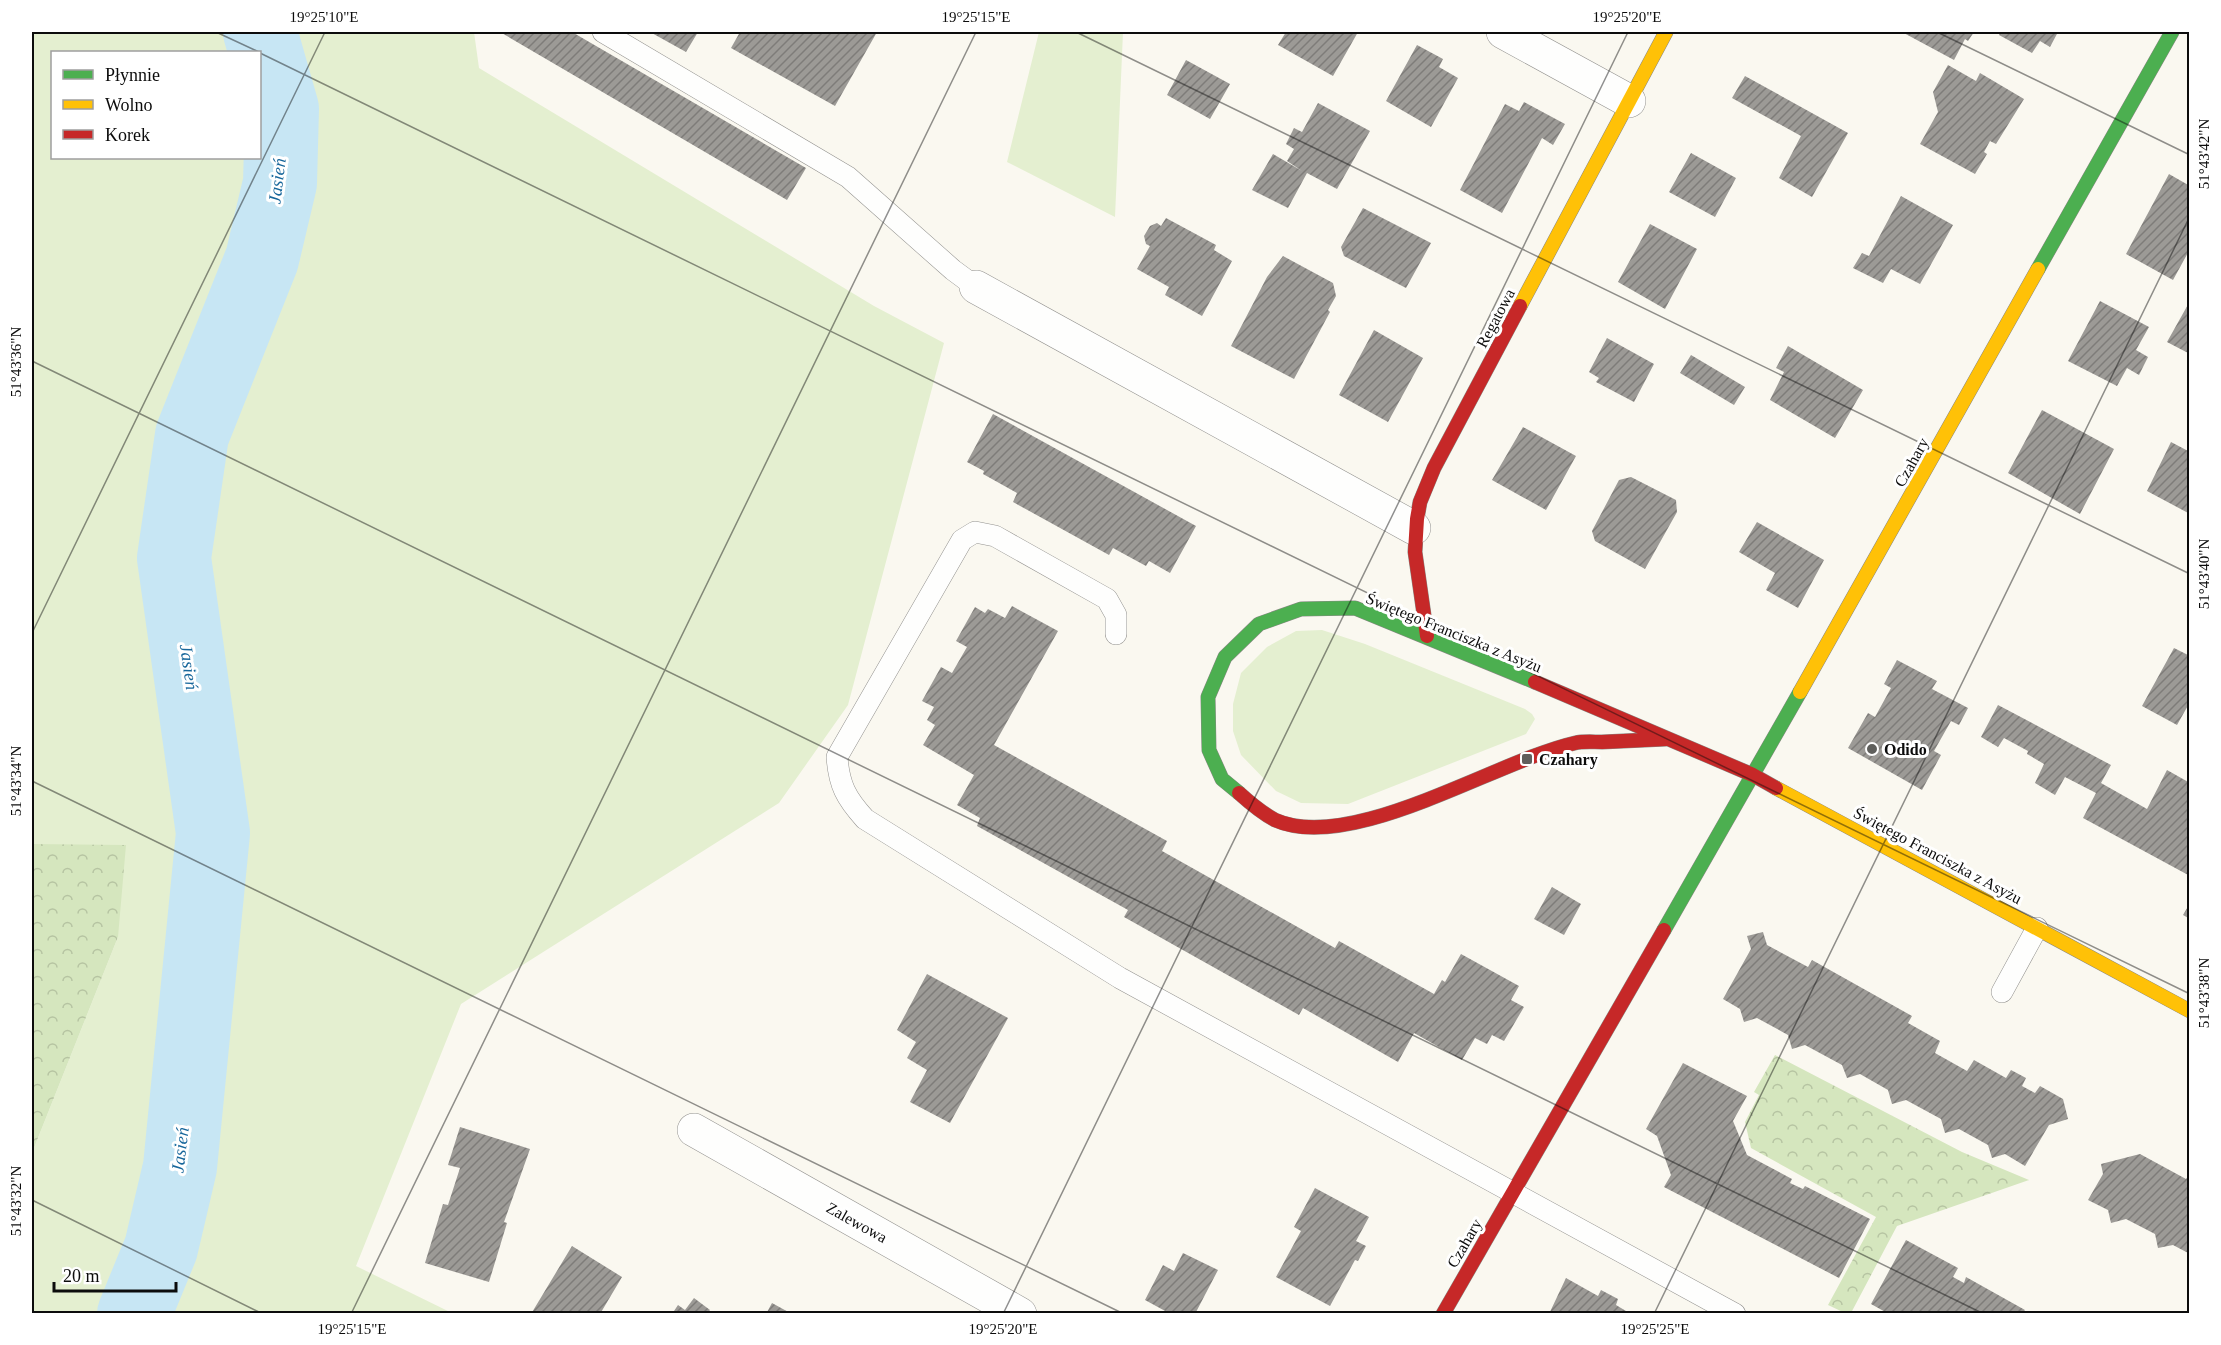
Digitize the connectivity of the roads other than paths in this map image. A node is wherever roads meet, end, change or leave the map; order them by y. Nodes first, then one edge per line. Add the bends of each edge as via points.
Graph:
1 (603, 32) edge
2 (1503, 32) edge
3 (1666, 32) edge
4 (2172, 32) edge
5 (1629, 101) junction
6 (976, 287) joint
7 (1414, 528) junction
8 (1116, 634) dead end
9 (1427, 636) junction
10 (1666, 740) junction
11 (1753, 775) junction
12 (2037, 928) junction
13 (2002, 992) dead end
14 (2190, 1011) edge
15 (694, 1130) dead end
16 (1512, 1192) junction
17 (1020, 1314) edge
18 (1443, 1314) edge
19 (1735, 1314) edge

1 - 6 lane via 848,177
2 - 5 street
3 - 5 street, Regatowa
4 - 11 street, Czahary
5 - 7 street, Regatowa via 1434,468 1420,500
6 - 7 street
7 - 9 street, Regatowa
8 - 16 lane via 1116,615 1107,599 995,536 975,532 962,540 837,757 844,794 865,819 1119,978
9 - 10 street, Świętego Franciszka z Asyżu
9 - 10 street, Świętego Franciszka z Asyżu via 1355,608 1301,609 1259,624 1225,657 1208,698 1209,750 1222,779 1276,820 1304,827 1348,824 1385,815 1576,743
10 - 11 street, Świętego Franciszka z Asyżu
11 - 12 street, Świętego Franciszka z Asyżu
11 - 16 street, Czahary
12 - 13 lane
12 - 14 street, Świętego Franciszka z Asyżu
15 - 17 street, Zalewowa
16 - 18 street, Czahary
16 - 19 lane

